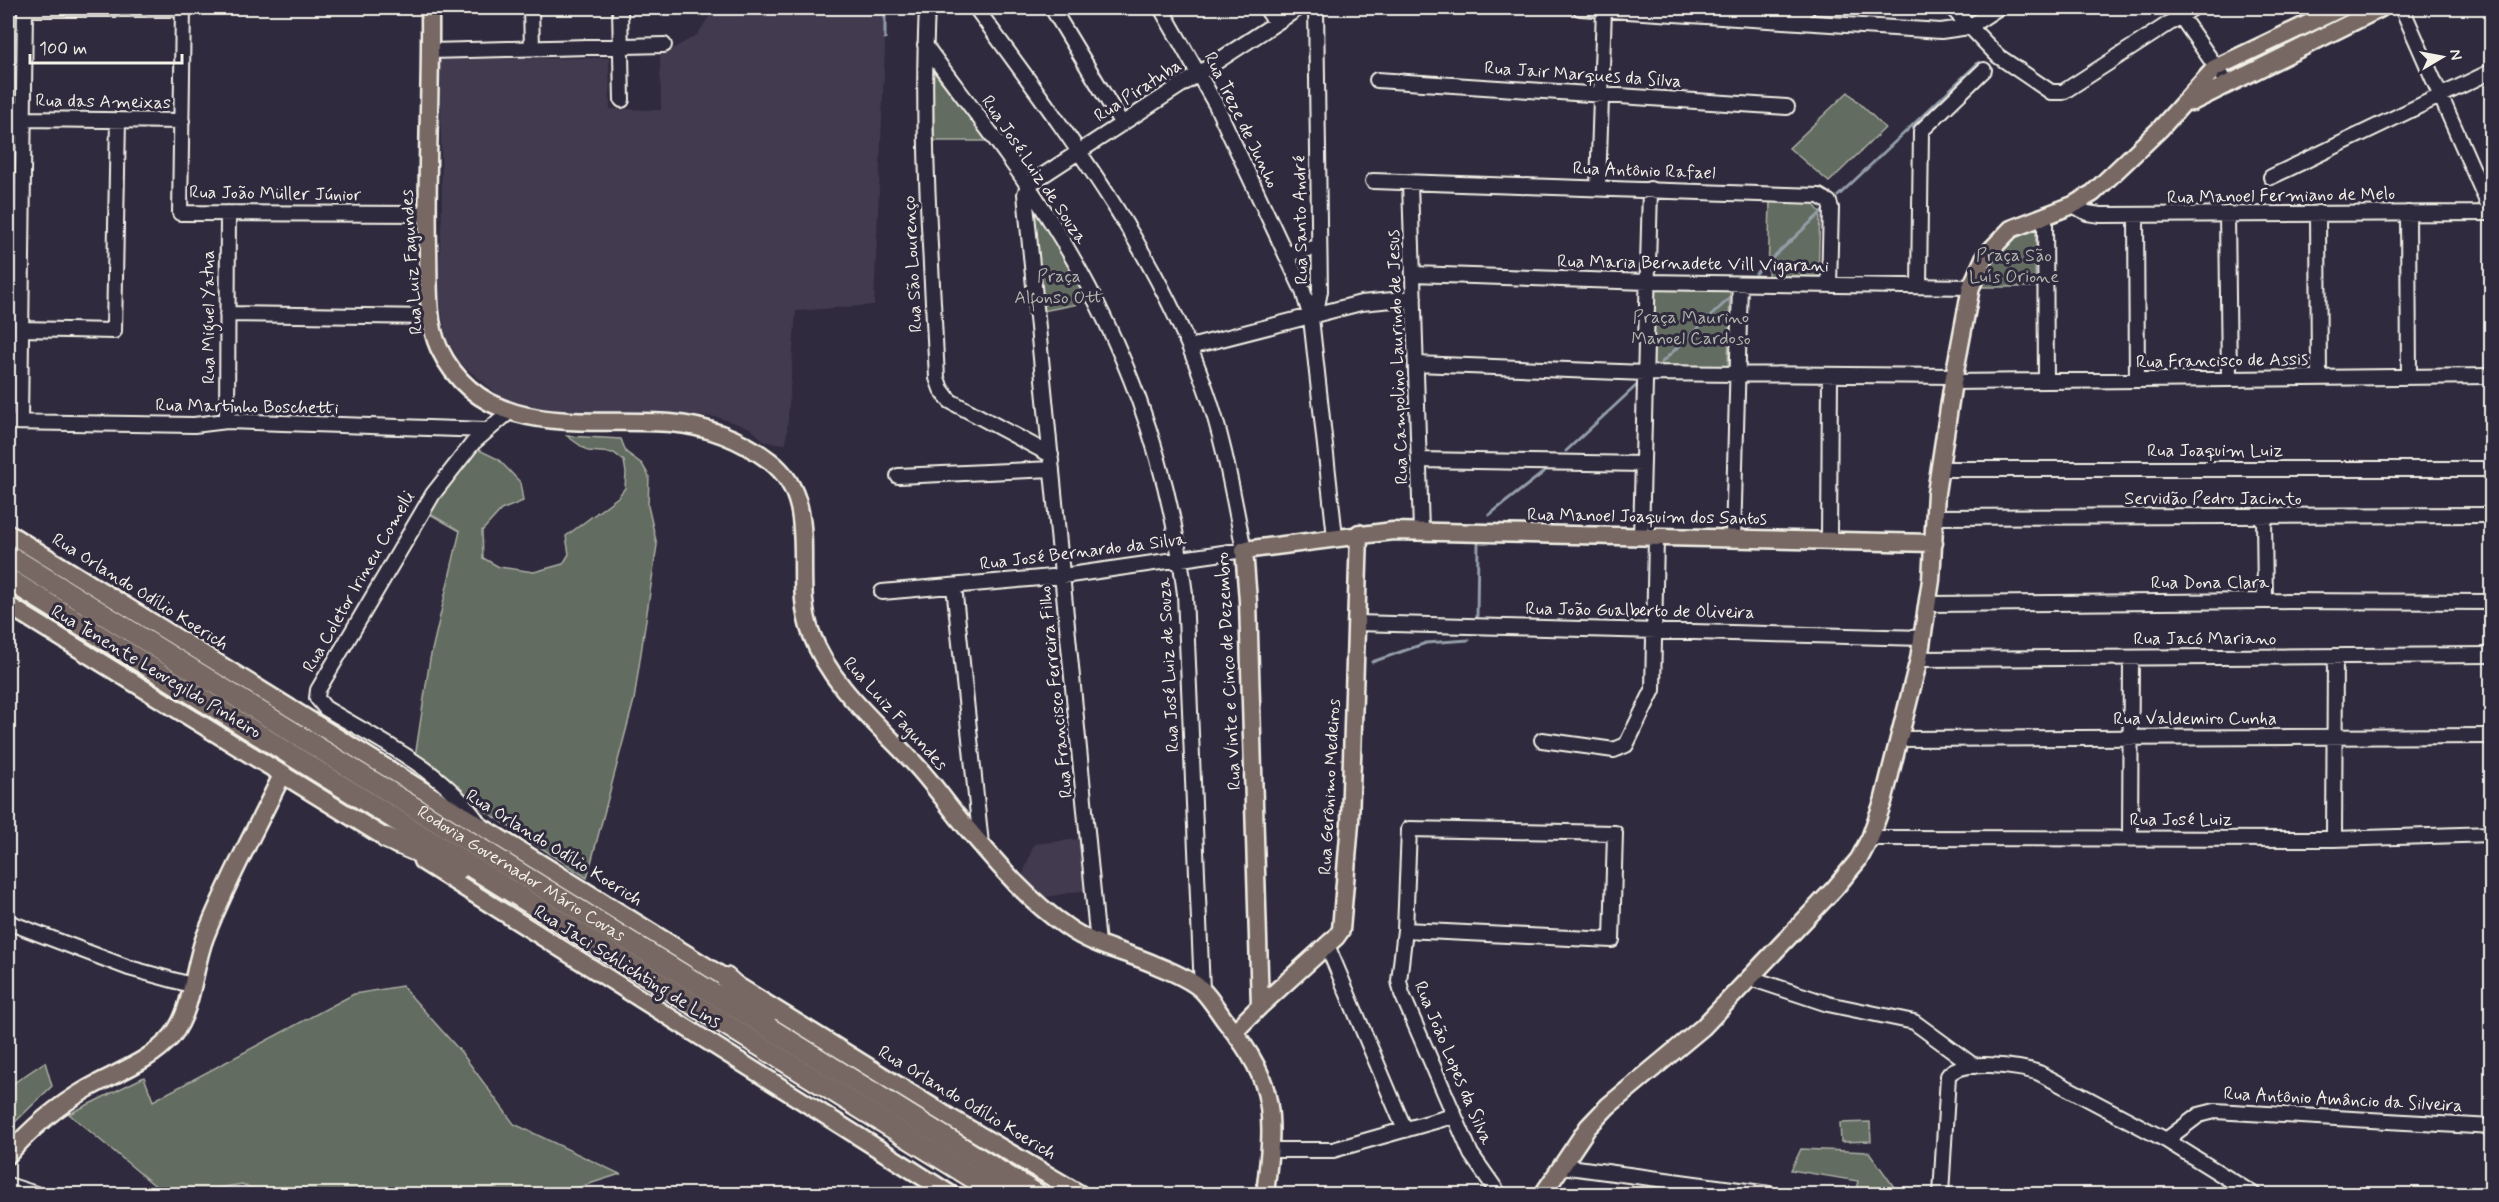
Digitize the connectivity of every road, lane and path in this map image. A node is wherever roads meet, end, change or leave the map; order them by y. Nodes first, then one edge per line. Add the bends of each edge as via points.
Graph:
1 (25, 8) edge
2 (183, 8) edge
3 (430, 8) edge
4 (531, 8) edge
5 (620, 8) edge
6 (927, 8) edge
7 (976, 8) edge
8 (1052, 8) edge
9 (1161, 8) edge
10 (1266, 8) edge
11 (1299, 8) edge
12 (1316, 8) edge
13 (1580, 8) edge
14 (1609, 8) edge
15 (1808, 8) edge
16 (1952, 8) edge
17 (1998, 8) edge
18 (2193, 8) edge
19 (2341, 8) edge
20 (2380, 8) edge
21 (2402, 8) edge
22 (2178, 12) edge
23 (1788, 21) junction
24 (2310, 22) junction
25 (1276, 23) junction
26 (1969, 27) junction
27 (2318, 38) junction
28 (664, 45) dead end
29 (925, 45) junction
30 (621, 46) junction
31 (532, 48) junction
32 (430, 51) junction
33 (2215, 68) junction
34 (1984, 70) dead end
35 (2492, 71) edge
36 (1200, 72) junction
37 (1377, 80) dead end
38 (2227, 83) junction
39 (1600, 94) junction
40 (2440, 96) junction
41 (622, 100) dead end
42 (1787, 107) dead end
43 (2181, 108) junction
44 (24, 119) junction
45 (118, 120) junction
46 (182, 121) junction
47 (1122, 124) junction
48 (1079, 151) junction
49 (2271, 177) dead end
50 (1373, 181) dead end
51 (1410, 183) junction
52 (1028, 185) junction
53 (1598, 187) junction
54 (1650, 189) junction
55 (2073, 205) junction
56 (228, 213) junction
57 (2318, 213) junction
58 (2408, 213) junction
59 (2492, 213) edge
60 (427, 214) junction
61 (2227, 214) junction
62 (2136, 215) junction
63 (2045, 216) junction
64 (1319, 246) junction
65 (1286, 254) junction
66 (1413, 273) junction
67 (1647, 282) junction
68 (1740, 284) junction
69 (1829, 285) junction
70 (1919, 286) junction
71 (1971, 287) junction
72 (1414, 298) junction
73 (227, 314) junction
74 (432, 317) junction
75 (1311, 318) junction
76 (21, 329) junction
77 (1190, 347) junction
78 (1416, 364) junction
79 (1645, 373) junction
80 (1737, 375) junction
81 (1830, 376) junction
82 (2492, 376) edge
83 (2409, 377) junction
84 (2319, 378) junction
85 (1954, 379) junction
86 (2229, 379) junction
87 (2137, 380) junction
88 (2046, 381) junction
89 (508, 412) junction
90 (227, 421) junction
91 (14, 422) edge
92 (486, 430) junction
93 (1419, 460) junction
94 (1051, 462) junction
95 (1643, 464) junction
96 (1939, 469) junction
97 (2492, 469) edge
98 (898, 476) dead end
99 (2492, 515) edge
100 (1934, 517) junction
101 (2264, 518) junction
102 (1421, 531) junction
103 (8, 533) edge
104 (1359, 534) junction
105 (1335, 537) junction
106 (1649, 537) junction
107 (1733, 539) junction
108 (1828, 541) junction
109 (1934, 543) junction
110 (1244, 550) junction
111 (8, 555) edge
112 (1181, 560) junction
113 (1063, 576) junction
114 (8, 579) edge
115 (954, 586) junction
116 (882, 592) dead end
117 (2265, 601) junction
118 (2492, 602) edge
119 (8, 604) edge
120 (1929, 604) junction
121 (1356, 624) junction
122 (1655, 629) junction
123 (1923, 638) junction
124 (2492, 655) edge
125 (2335, 656) junction
126 (2131, 658) junction
127 (1919, 659) junction
128 (2492, 736) edge
129 (2335, 737) junction
130 (2130, 738) junction
131 (1899, 739) junction
132 (1542, 740) dead end
133 (283, 773) junction
134 (480, 825) junction
135 (2492, 834) edge
136 (387, 838) junction
137 (1870, 838) junction
138 (2130, 838) junction
139 (2334, 839) junction
140 (981, 844) junction
141 (484, 875) junction
142 (8, 922) edge
143 (1405, 930) junction
144 (1098, 944) junction
145 (1327, 945) junction
146 (726, 978) junction
147 (1750, 978) junction
148 (191, 985) junction
149 (1202, 990) junction
150 (1260, 1006) junction
151 (1234, 1032) junction
152 (804, 1049) junction
153 (1974, 1066) junction
154 (1453, 1116) junction
155 (2492, 1127) edge
156 (1405, 1130) junction
157 (2166, 1140) junction
158 (1270, 1150) junction
159 (8, 1155) edge
160 (1562, 1166) junction
161 (8, 1185) edge
162 (931, 1188) edge
163 (36, 1194) edge
164 (950, 1194) edge
165 (999, 1194) edge
166 (1036, 1194) edge
167 (1080, 1194) edge
168 (1265, 1194) edge
169 (1499, 1194) edge
170 (1543, 1194) edge
171 (1769, 1194) edge
172 (1941, 1194) edge
173 (2253, 1194) edge

1 - 2 street
1 - 44 street
2 - 46 street, Rua João Müller Júnior
3 - 32 main road, Rua Luiz Fagundes
4 - 31 street
5 - 30 street
6 - 29 street, Rua São Lourenço
7 - 48 street, Rua Vinte e Cinco de Dezembro
8 - 47 street
9 - 36 street, Rua Treze de Junho
10 - 25 street
11 - 25 street, Rua Piratuba
12 - 64 street, Rua Santo André
13 - 14 street
14 - 23 street
14 - 39 street
15 - 23 street
16 - 26 street
17 - 26 street
18 - 22 street
19 - 24 main road
20 - 27 main road
21 - 40 street
22 - 26 street via 2062,92 2051,92 2019,72
22 - 33 street
23 - 26 street via 1932,31
24 - 27 main road
24 - 33 main road
25 - 36 street, Rua Piratuba
27 - 38 main road
28 - 30 street
29 - 52 street, Rua José Luiz de Souza
29 - 94 street, Rua São Lourenço via 937,378 950,401
30 - 31 street
30 - 41 street
31 - 32 street
32 - 60 main road, Rua Luiz Fagundes
33 - 38 street
33 - 43 main road
34 - 70 street via 1921,131
35 - 40 street
36 - 47 street, Rua Piratuba
36 - 65 street, Rua Treze de Junho
37 - 39 street, Rua Jair Marques da Silva
38 - 43 main road
39 - 42 street, Rua Jair Marques da Silva
39 - 53 street
40 - 49 street
40 - 59 street
43 - 55 main road via 2110,179
44 - 45 street, Rua das Ameixas
44 - 76 street
45 - 46 street, Rua das Ameixas
45 - 76 street via 114,332
46 - 56 street, Rua João Müller Júnior via 180,213
47 - 48 street, Rua Piratuba
48 - 52 street, Rua Piratuba
48 - 77 street, Rua Vinte e Cinco de Dezembro via 1128,227
50 - 51 street, Rua Antônio Rafael
51 - 53 street, Rua Antônio Rafael
51 - 66 street, Rua Campolino Laurindo de Jesus
52 - 94 street, Rua Francisco Ferreira Filho via 1025,204
52 - 112 street, Rua José Luiz de Souza via 1083,277 1138,393 1158,454
53 - 54 street, Rua Antônio Rafael
54 - 67 street
54 - 69 street, Rua Antônio Rafael via 1824,198 1831,208
55 - 62 street, Rua Manoel Fermiano de Melo via 2101,216
55 - 63 main road
56 - 60 street, Rua João Müller Júnior
56 - 73 street, Rua Miguel Yatua
57 - 58 street, Rua Manoel Fermiano de Melo
57 - 61 street, Rua Manoel Fermiano de Melo
57 - 84 street
58 - 59 street, Rua Manoel Fermiano de Melo
58 - 83 street
60 - 74 main road, Rua Luiz Fagundes
61 - 62 street, Rua Manoel Fermiano de Melo
61 - 86 street
62 - 87 street
63 - 71 main road via 2018,225 2000,238 1985,256
63 - 88 street
64 - 65 street
64 - 75 street, Rua Santo André via 1320,300
65 - 75 street, Rua Treze de Junho
66 - 67 street, Rua Maria Bernadete Vill Vigarani
66 - 72 street, Rua Campolino Laurindo de Jesus
67 - 68 street, Rua Maria Bernadete Vill Vigarani
67 - 79 street
68 - 69 street, Rua Maria Bernadete Vill Vigarani
68 - 80 street
69 - 70 street, Rua Maria Bernadete Vill Vigarani
70 - 71 street, Rua Maria Bernadete Vill Vigarani
71 - 85 main road
72 - 75 street via 1361,303
72 - 78 street, Rua Campolino Laurindo de Jesus
73 - 74 street
73 - 90 street, Rua Miguel Yatua
74 - 89 main road, Rua Luiz Fagundes via 438,346 449,364 468,386
75 - 77 street
75 - 105 street, Rua Santo André
76 - 91 street
77 - 110 street, Rua Vinte e Cinco de Dezembro via 1217,424
78 - 79 street, Rua Francisco de Assis
78 - 93 street, Rua Campolino Laurindo de Jesus
79 - 80 street, Rua Francisco de Assis
79 - 95 street
80 - 81 street, Rua Francisco de Assis
80 - 107 street
81 - 85 street, Rua Francisco de Assis
81 - 108 street
82 - 83 street, Rua Francisco de Assis
83 - 84 street, Rua Francisco de Assis
84 - 86 street, Rua Francisco de Assis
85 - 88 street, Rua Francisco de Assis
85 - 96 main road
86 - 87 street, Rua Francisco de Assis
87 - 88 street, Rua Francisco de Assis
89 - 92 street, Rua Coletor Irineu Comelli
89 - 140 main road, Rua Luiz Fagundes via 539,420 669,423 702,428 746,445 782,471 800,512 803,591 808,626 819,653 840,686 916,765
90 - 91 street, Rua Martinho Boschetti via 194,425
90 - 92 street, Rua Martinho Boschetti
92 - 134 street, Rua Coletor Irineu Comelli via 458,459 420,514 318,690 317,698 325,708 435,775 464,801
93 - 95 street
93 - 102 street, Rua Campolino Laurindo de Jesus
94 - 98 street
94 - 113 street, Rua Francisco Ferreira Filho
95 - 106 street
96 - 97 street, Rua Joaquim Luiz
96 - 100 main road
99 - 101 street, Servidão Pedro Jacinto
100 - 101 street, Servidão Pedro Jacinto
100 - 109 main road
101 - 117 street
102 - 104 main road, Rua Manoel Joaquim dos Santos
102 - 106 main road, Rua Manoel Joaquim dos Santos
103 - 134 main road, Rua Orlando Odílio Koerich
104 - 105 main road, Rua José Bernardo da Silva
104 - 121 main road, Rua Gerônimo Medeiros
105 - 110 main road, Rua José Bernardo da Silva
106 - 107 main road, Rua Manoel Joaquim dos Santos
106 - 122 street
107 - 108 main road, Rua Manoel Joaquim dos Santos
108 - 109 main road, Rua Manoel Joaquim dos Santos
109 - 120 main road
110 - 112 street, Rua José Bernardo da Silva
110 - 150 main road, Rua Vinte e Cinco de Dezembro
111 - 152 highway, Rodovia Governador Mário Covas
112 - 113 street, Rua José Bernardo da Silva
112 - 149 street, Rua José Luiz de Souza
113 - 115 street, Rua José Bernardo da Silva
113 - 144 street, Rua Francisco Ferreira Filho
114 - 141 highway, Rodovia Governador Mário Covas
115 - 116 street, Rua José Bernardo da Silva
115 - 140 street
117 - 118 street, Rua Dona Clara
117 - 120 street, Rua Dona Clara
119 - 133 main road, Rua Tenente Leovegildo Pinheiro
120 - 123 main road
121 - 122 street, Rua João Gualberto de Oliveira
121 - 145 main road, Rua Gerônimo Medeiros via 1343,920 1336,937
122 - 123 street, Rua João Gualberto de Oliveira
122 - 132 street via 1653,690 1626,745 1614,750
123 - 127 main road
124 - 125 street, Rua Jacó Mariano
125 - 126 street, Rua Jacó Mariano
125 - 129 street
126 - 127 street, Rua Jacó Mariano
126 - 130 street
127 - 131 main road
128 - 129 street, Rua Valdemiro Cunha
129 - 130 street, Rua Valdemiro Cunha
129 - 139 street
130 - 131 street, Rua Valdemiro Cunha
130 - 138 street
131 - 137 main road
133 - 136 main road, Rua Jaci Schlichting de Lins
133 - 148 main road via 212,920
134 - 146 main road, Rua Orlando Odílio Koerich
135 - 139 street, Rua José Luiz
136 - 141 highway via 448,866
136 - 162 main road, Rua Jaci Schlichting de Lins
137 - 138 street, Rua José Luiz
137 - 147 main road via 1853,867
138 - 139 street, Rua José Luiz
140 - 144 main road, Rua Luiz Fagundes via 1053,917
141 - 165 highway, Rodovia Governador Mário Covas
142 - 148 street via 129,968
143 - 143 street, Rua João Lopes da Silva via 1612,940 1615,833 1409,830
143 - 154 street, Rua João Lopes da Silva via 1399,981 1402,994
144 - 149 main road, Rua Luiz Fagundes via 1154,964
145 - 150 main road, Rua Gerônimo Medeiros
145 - 156 street
146 - 152 highway
146 - 167 main road, Rua Orlando Odílio Koerich
147 - 153 street via 1828,1004 1914,1022
147 - 160 main road via 1695,1034 1608,1106 1580,1137
148 - 159 main road via 183,1016 167,1041 57,1107
149 - 151 main road, Rua Luiz Fagundes
150 - 151 main road
151 - 158 main road, Rua Luiz Fagundes via 1256,1062 1268,1090
152 - 166 highway, Rodovia Governador Mário Covas
153 - 157 street via 2039,1073
153 - 172 street via 1956,1068 1948,1076
154 - 156 street
154 - 169 street, Rua João Lopes da Silva via 1470,1155
155 - 157 street, Rua Antônio Amâncio da Silveira via 2215,1111 2199,1115
156 - 158 street via 1333,1150
157 - 173 street
158 - 168 main road, Rua Luiz Fagundes
160 - 170 main road
160 - 171 street
161 - 163 street
162 - 164 main road, Rua Jaci Schlichting de Lins

